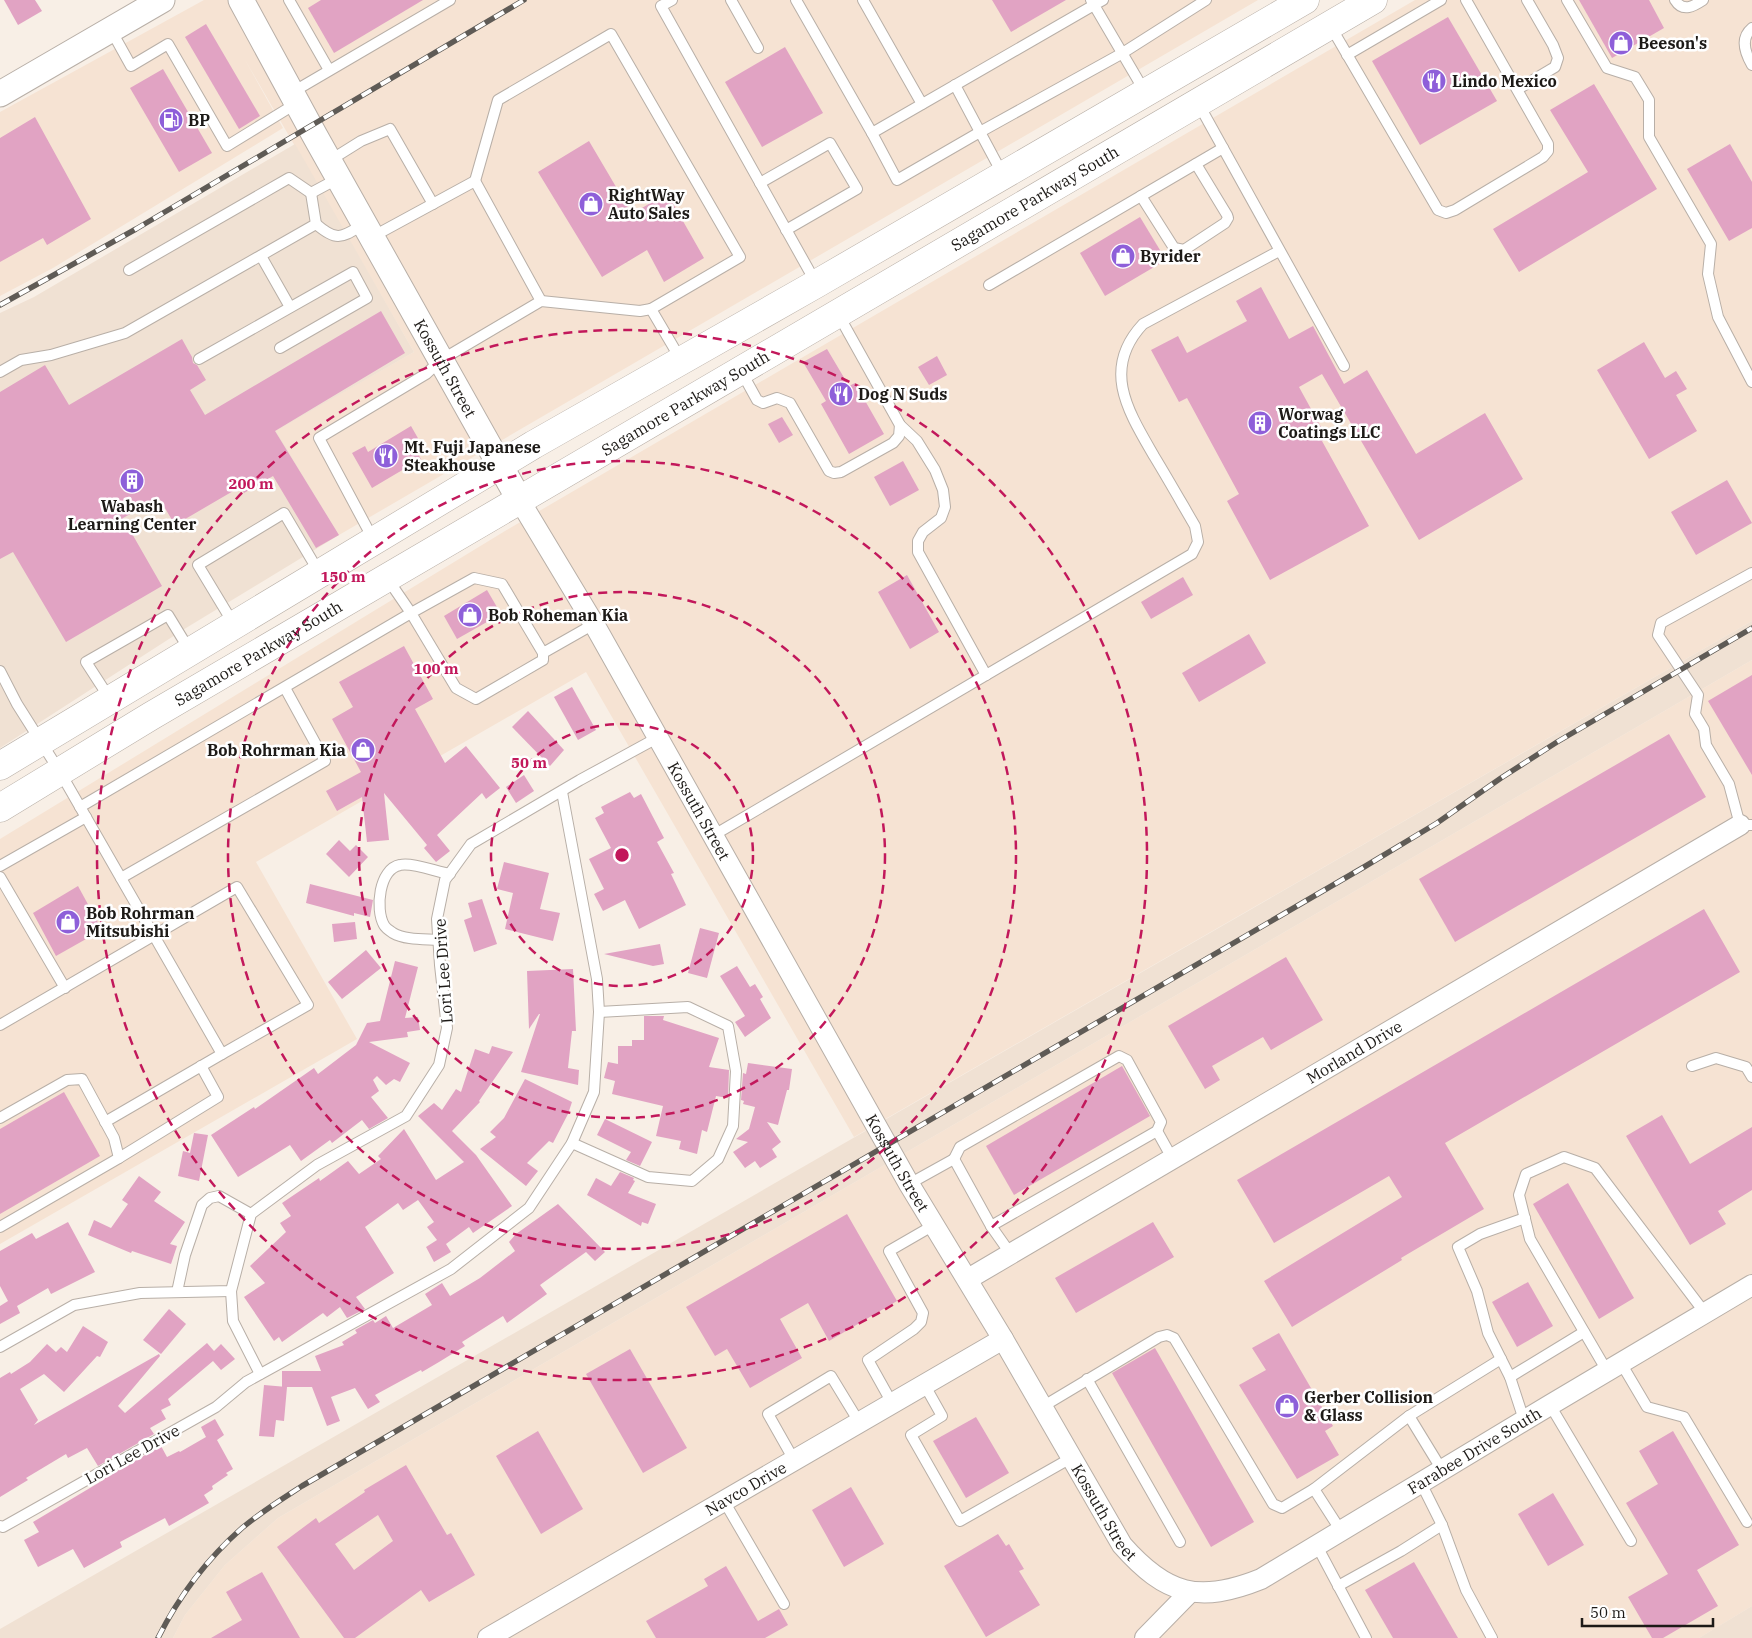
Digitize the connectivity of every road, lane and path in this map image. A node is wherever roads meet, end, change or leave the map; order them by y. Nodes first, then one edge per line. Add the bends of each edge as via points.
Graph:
1 (162, 0) edge
2 (241, 0) edge
3 (289, 0) edge
4 (450, 0) edge
5 (672, 0) edge
6 (731, 0) edge
7 (863, 0) edge
8 (1206, 0) edge
9 (1305, 0) edge
10 (1373, 0) edge
11 (1440, 0) edge
12 (1466, 0) edge
13 (1527, 0) edge
14 (1567, 0) edge
15 (1675, 0) edge
16 (1704, 0) edge
17 (799, 1) edge
18 (1096, 2) edge
19 (1330, 26) junction
20 (1752, 28) edge
21 (111, 30) junction
22 (758, 48) dead end
23 (1121, 54) junction
24 (1347, 55) junction
25 (1752, 65) edge
26 (329, 70) junction
27 (955, 85) junction
28 (1518, 89) junction
29 (1146, 92) junction
30 (0, 94) edge
31 (294, 98) junction
32 (1197, 102) junction
33 (922, 104) junction
34 (980, 132) junction
35 (872, 133) junction
36 (1223, 148) junction
37 (1196, 164) junction
38 (334, 170) junction
39 (1003, 175) junction
40 (475, 182) junction
41 (760, 183) junction
42 (311, 193) junction
43 (1141, 196) junction
44 (433, 204) junction
45 (316, 224) junction
46 (786, 230) junction
47 (368, 231) junction
48 (1279, 251) junction
49 (261, 256) junction
50 (130, 270) dead end
51 (816, 284) junction
52 (989, 285) dead end
53 (541, 301) junction
54 (290, 307) junction
55 (651, 309) junction
56 (838, 313) junction
57 (280, 348) dead end
58 (199, 359) dead end
59 (441, 360) junction
60 (681, 361) junction
61 (1344, 366) dead end
62 (741, 370) junction
63 (0, 372) edge
64 (1752, 382) edge
65 (900, 425) junction
66 (500, 466) junction
67 (520, 501) junction
68 (374, 542) junction
69 (1752, 573) edge
70 (320, 574) junction
71 (387, 578) junction
72 (411, 613) junction
73 (594, 624) junction
74 (234, 626) junction
75 (190, 652) junction
76 (543, 653) junction
77 (0, 671) edge
78 (986, 675) junction
79 (285, 688) junction
80 (110, 700) junction
81 (658, 738) junction
82 (41, 741) junction
83 (0, 766) edge
84 (60, 772) junction
85 (562, 792) junction
86 (80, 807) junction
87 (0, 808) edge
88 (86, 817) junction
89 (1746, 825) edge
90 (714, 835) junction
91 (0, 866) edge
92 (450, 874) junction
93 (0, 877) edge
94 (121, 878) junction
95 (154, 936) junction
96 (438, 940) junction
97 (64, 988) junction
98 (598, 1012) junction
99 (0, 1025) edge
100 (222, 1054) junction
101 (201, 1066) junction
102 (1692, 1066) dead end
103 (1752, 1077) edge
104 (0, 1118) edge
105 (105, 1122) junction
106 (1157, 1131) junction
107 (572, 1143) junction
108 (120, 1158) junction
109 (1172, 1158) junction
110 (954, 1159) junction
111 (909, 1184) junction
112 (251, 1214) junction
113 (1525, 1218) junction
114 (934, 1225) junction
115 (991, 1226) junction
116 (0, 1227) edge
117 (1010, 1253) junction
118 (968, 1279) junction
119 (1752, 1285) edge
120 (177, 1292) junction
121 (231, 1292) junction
122 (1704, 1314) junction
123 (1584, 1332) junction
124 (1003, 1339) junction
125 (0, 1347) edge
126 (1501, 1359) junction
127 (1614, 1367) junction
128 (260, 1374) junction
129 (1510, 1377) junction
130 (1087, 1379) junction
131 (924, 1384) junction
132 (892, 1403) junction
133 (1550, 1405) junction
134 (1042, 1407) junction
135 (1409, 1416) junction
136 (1524, 1420) junction
137 (859, 1422) junction
138 (1071, 1458) junction
139 (794, 1460) junction
140 (1442, 1470) junction
141 (1421, 1483) junction
142 (1314, 1489) junction
143 (724, 1501) junction
144 (1747, 1522) dead end
145 (1442, 1525) junction
146 (0, 1526) edge
147 (1341, 1531) junction
148 (1631, 1541) dead end
149 (1180, 1542) dead end
150 (1317, 1546) junction
151 (1338, 1586) junction
152 (1190, 1592) junction
153 (784, 1604) dead end
154 (488, 1638) edge
155 (1145, 1638) edge
156 (1366, 1638) edge
157 (1492, 1638) edge

1 - 21 street
2 - 31 street, Kossuth Street
3 - 26 lane
4 - 26 lane
5 - 41 lane via 661,6
6 - 22 lane
7 - 33 lane
8 - 23 lane
9 - 29 main road
10 - 19 main road, Sagamore Parkway South
11 - 24 lane
12 - 28 lane
13 - 28 lane via 1558,58 1555,66
14 - 64 lane via 1607,68 1635,77 1649,100 1648,137 1711,244 1708,274 1718,318
15 - 16 lane via 1686,8
17 - 35 lane
18 - 23 lane
18 - 27 lane
19 - 24 lane
19 - 32 main road, Sagamore Parkway South
20 - 25 lane via 1744,40 1745,53
21 - 30 street
21 - 31 lane via 131,66 168,44 227,146
23 - 29 lane
23 - 34 lane
24 - 28 lane via 1438,210 1446,214 1548,152 1548,144
26 - 31 lane
27 - 33 lane
27 - 34 lane
29 - 39 main road
31 - 38 street, Kossuth Street
32 - 36 lane
32 - 56 main road, Sagamore Parkway South
33 - 35 lane
34 - 35 lane via 897,180
34 - 39 lane
36 - 37 lane
36 - 48 lane
37 - 43 lane
37 - 43 lane via 1228,218 1184,250 1174,248
38 - 42 lane
38 - 44 lane via 361,141 390,129
38 - 47 street, Kossuth Street
39 - 51 main road
40 - 44 lane
40 - 53 lane
40 - 55 lane via 498,100 612,34 740,257
41 - 46 lane
41 - 46 lane via 830,143 857,189
42 - 45 lane
42 - 50 lane via 289,178
43 - 52 lane
44 - 47 lane
45 - 47 lane via 329,235 339,237
45 - 49 lane
46 - 51 lane
47 - 59 street, Kossuth Street
48 - 61 lane
48 - 78 lane via 1143,324 1133,335 1121,365 1121,388 1130,414 1195,526 1198,542 1192,554
49 - 54 lane
49 - 63 lane via 125,333 51,355 21,360
51 - 60 main road
53 - 55 lane via 640,311
53 - 59 lane
54 - 57 lane via 353,272 368,298
54 - 58 lane
55 - 60 lane
56 - 62 main road, Sagamore Parkway South
56 - 65 lane
59 - 66 street, Kossuth Street
59 - 68 lane via 426,374 319,438
60 - 66 main road
62 - 65 lane via 757,400 764,403 777,398 790,403 829,471 834,473 893,443
62 - 67 main road, Sagamore Parkway South
65 - 78 lane via 917,441 943,490 945,507 941,518 923,532 918,552
66 - 67 street, Kossuth Street
66 - 68 main road
67 - 71 main road, Sagamore Parkway South
67 - 73 street, Kossuth Street
68 - 70 main road
69 - 89 lane via 1661,623 1658,635 1698,695 1695,714 1704,729 1706,745 1729,784
70 - 74 main road
70 - 74 lane via 284,513 198,564
71 - 72 lane
71 - 84 main road, Sagamore Parkway South
72 - 76 lane via 474,578 502,584
72 - 76 lane via 456,688 476,700 543,660
72 - 79 lane
73 - 76 lane
73 - 81 street, Kossuth Street
74 - 75 main road
75 - 80 main road
75 - 80 lane via 168,615 86,662
77 - 82 lane
78 - 90 lane
79 - 86 lane
79 - 94 lane via 326,761
80 - 82 main road
81 - 85 lane, Lori Lee Drive
81 - 90 street, Kossuth Street
82 - 83 main road
82 - 84 lane
84 - 86 lane
84 - 87 main road, Sagamore Parkway South
85 - 92 lane, Lori Lee Drive via 472,844
85 - 98 lane, Lori Lee Drive via 596,978
86 - 88 lane
88 - 91 lane
88 - 94 lane
89 - 109 street, Morland Drive
90 - 111 street, Kossuth Street
92 - 96 lane, Lori Lee Drive via 445,880 437,919
92 - 96 lane via 401,865 388,872 380,886 384,925 405,937
93 - 97 lane
94 - 95 lane
95 - 97 lane
95 - 100 lane
95 - 100 lane via 237,887 308,1005
96 - 112 lane, Lori Lee Drive via 447,1028 439,1066 406,1116 317,1165
97 - 99 lane
98 - 107 lane, Lori Lee Drive via 594,1092
98 - 107 lane via 688,1007 728,1026 736,1071 733,1126 718,1159 692,1181 648,1177
100 - 101 lane
101 - 105 lane
101 - 108 lane via 218,1097
102 - 103 lane via 1716,1058 1746,1067
104 - 105 lane via 67,1080 82,1079
105 - 108 lane
106 - 109 lane
106 - 110 lane via 1161,1122 1127,1060 1119,1056 960,1147
106 - 115 lane
107 - 128 lane, Lori Lee Drive via 529,1208 451,1269
108 - 116 lane
109 - 117 street, Morland Drive
110 - 111 lane
110 - 115 lane
111 - 114 street, Kossuth Street
112 - 120 lane via 219,1196 202,1205 185,1255
112 - 121 lane
113 - 122 lane via 1520,1195 1526,1174 1564,1157 1595,1168
113 - 123 lane via 1530,1238
113 - 126 lane via 1480,1234 1458,1246 1477,1291 1488,1332
114 - 118 street, Kossuth Street
114 - 132 lane via 889,1251 923,1313 921,1322 914,1329 868,1360
115 - 117 lane
117 - 118 street, Morland Drive
118 - 124 street, Kossuth Street
119 - 122 street, Farabee Drive South
120 - 121 lane
120 - 125 lane via 140,1293 74,1305
121 - 128 lane via 233,1321
122 - 127 street, Farabee Drive South
123 - 127 lane
123 - 129 lane
124 - 131 street, Navco Drive
124 - 134 street, Kossuth Street
126 - 129 lane
126 - 135 lane
127 - 133 street, Farabee Drive South
127 - 144 lane via 1647,1407 1684,1417
128 - 146 lane, Lori Lee Drive via 216,1407
129 - 136 lane
130 - 134 lane
130 - 142 lane via 1159,1336 1174,1338 1274,1504 1282,1508
130 - 149 lane
131 - 132 street, Navco Drive
131 - 138 lane via 942,1416 911,1435 960,1521
132 - 137 street, Navco Drive
133 - 136 street, Farabee Drive South
133 - 148 lane
134 - 138 street, Kossuth Street
135 - 140 lane
135 - 142 lane
136 - 140 street, Farabee Drive South
137 - 139 street, Navco Drive
137 - 139 lane via 831,1376 768,1414
138 - 152 street, Kossuth Street via 1122,1545 1139,1565 1164,1582
139 - 143 street, Navco Drive
140 - 141 street, Farabee Drive South
141 - 145 lane
141 - 147 street, Farabee Drive South
142 - 147 lane
143 - 153 lane
143 - 154 street, Navco Drive
145 - 151 lane
145 - 157 lane via 1466,1590
147 - 150 street, Farabee Drive South
150 - 151 lane
150 - 152 street, Farabee Drive South via 1261,1579 1238,1588 1214,1593
151 - 156 lane
152 - 155 street

